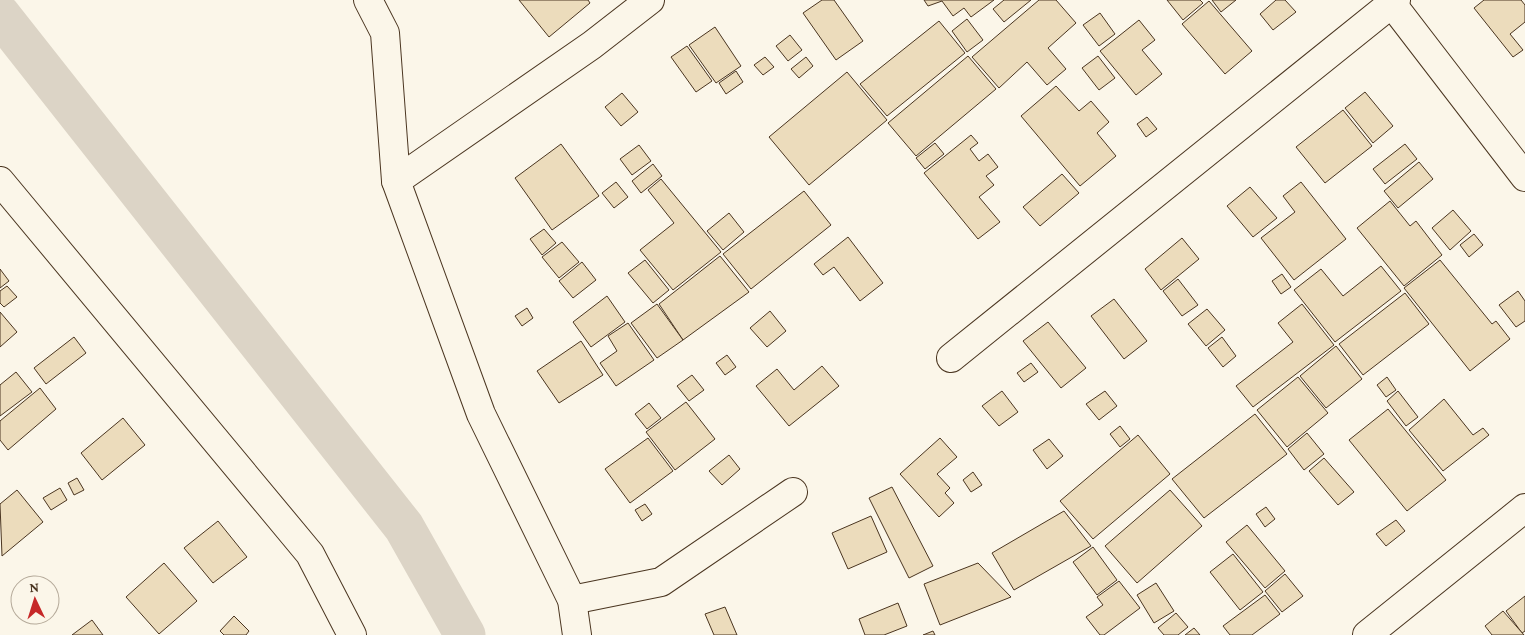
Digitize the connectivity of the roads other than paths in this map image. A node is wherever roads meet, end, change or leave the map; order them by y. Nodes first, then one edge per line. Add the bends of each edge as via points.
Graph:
1 (368, 0) edge
2 (650, 0) edge
3 (1392, 1) edge
4 (1525, 177) edge
5 (0, 181) edge
6 (396, 181) junction
7 (951, 358) dead end
8 (792, 492) dead end
9 (1525, 508) edge
10 (572, 600) junction
11 (352, 635) edge
12 (576, 635) edge
13 (1367, 635) edge

1 - 6 street via 385,33
2 - 6 street via 592,45
3 - 4 street
3 - 7 street
5 - 11 street via 310,554
6 - 10 street via 481,414
8 - 10 street via 661,582
9 - 13 street
10 - 12 street

